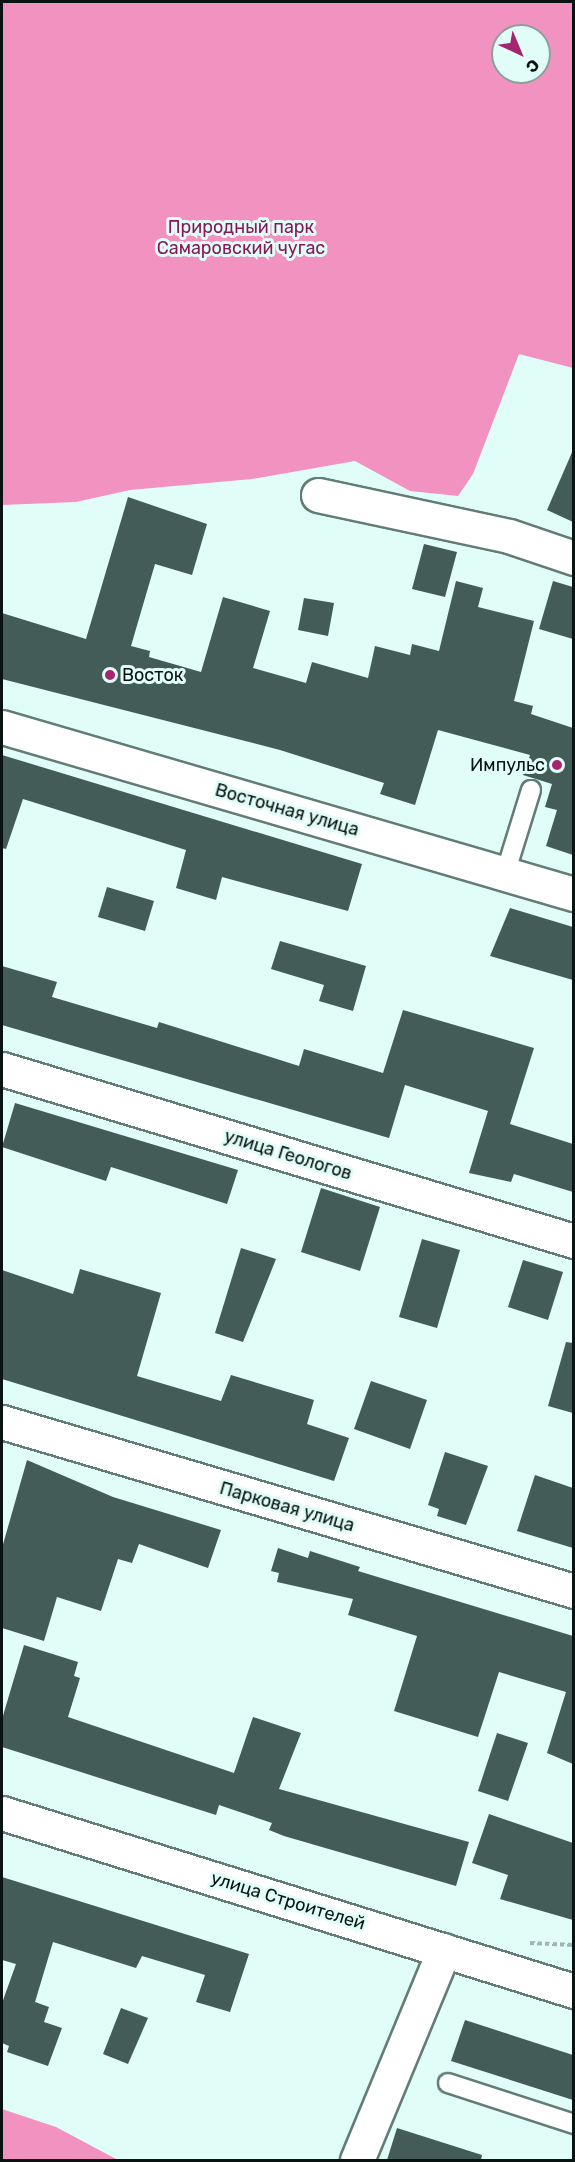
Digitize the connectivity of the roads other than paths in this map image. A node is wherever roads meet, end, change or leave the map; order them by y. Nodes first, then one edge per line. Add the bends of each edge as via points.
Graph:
1 (318, 495) dead end
2 (573, 558) edge
3 (2, 727) edge
4 (531, 790) dead end
5 (505, 874) junction
6 (573, 894) edge
7 (2, 1069) edge
8 (573, 1241) edge
9 (2, 1422) edge
10 (573, 1591) edge
11 (2, 1813) edge
12 (444, 1950) junction
13 (573, 1990) edge
14 (448, 2083) dead end
15 (573, 2124) edge
16 (357, 2160) edge

1 - 2 street via 509,536
3 - 5 street, Восточная улица
4 - 5 lane
5 - 6 street, Восточная улица
7 - 8 street, улица Геологов
9 - 10 street, Парковая улица
11 - 12 street, улица Строителей
12 - 13 street, улица Строителей
12 - 16 street
14 - 15 lane

